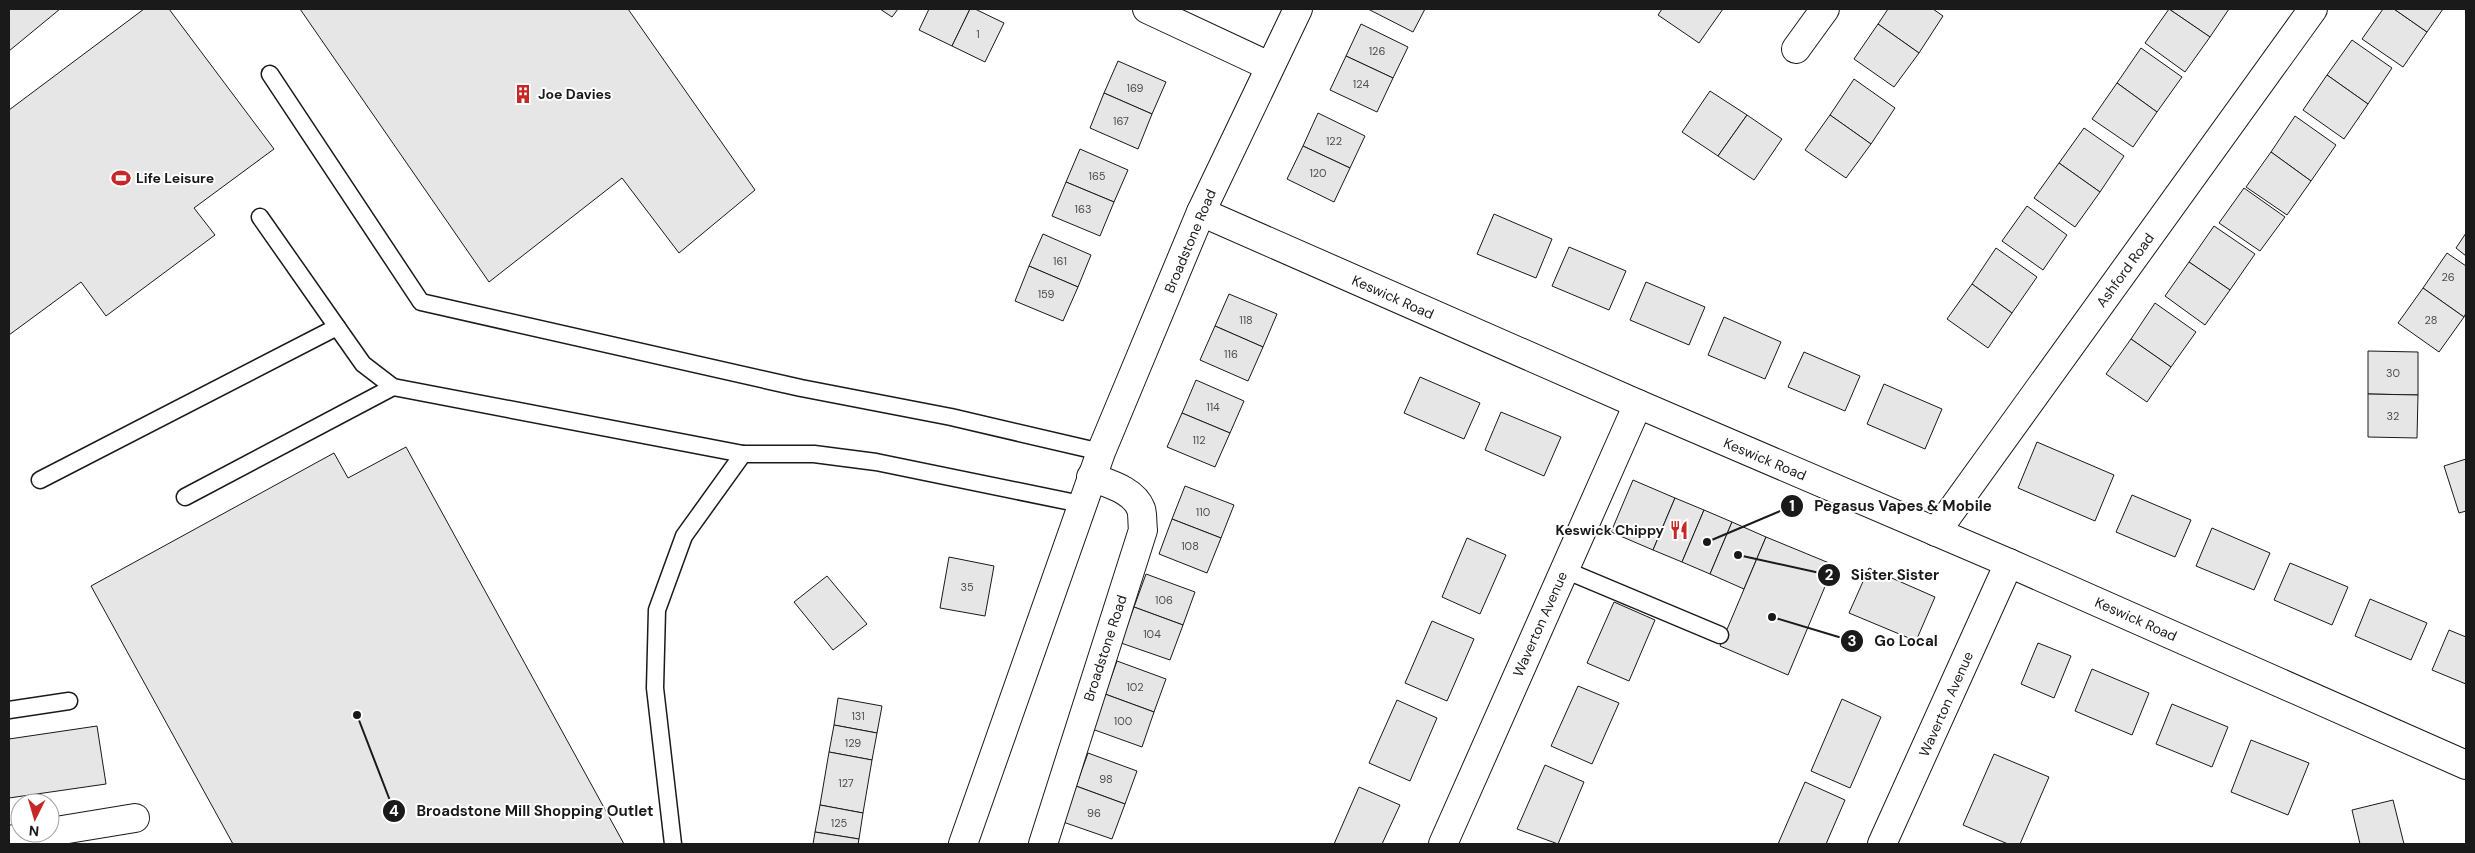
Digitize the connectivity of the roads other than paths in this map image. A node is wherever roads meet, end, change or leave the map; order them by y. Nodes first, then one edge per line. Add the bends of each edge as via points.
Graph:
1 (1147, 9) edge
2 (1298, 9) edge
3 (1825, 9) edge
4 (2313, 9) edge
5 (1796, 49) dead end
6 (1269, 66) junction
7 (270, 74) dead end
8 (1201, 212) junction
9 (260, 218) dead end
10 (337, 327) junction
11 (393, 387) junction
12 (1638, 404) junction
13 (1101, 452) junction
14 (743, 454) junction
15 (1091, 478) junction
16 (40, 480) dead end
17 (185, 497) dead end
18 (1081, 504) junction
19 (1936, 532) junction
20 (2010, 563) junction
21 (1564, 570) junction
22 (1720, 635) dead end
23 (69, 701) dead end
24 (9, 710) edge
25 (2466, 765) edge
26 (135, 818) dead end
27 (60, 831) edge
28 (673, 844) edge
29 (963, 844) edge
30 (1043, 844) edge
31 (1443, 844) edge
32 (1882, 844) edge

1 - 6 street
2 - 6 street, Broadstone Road
3 - 5 street
4 - 19 street, Ashford Road
6 - 8 street, Broadstone Road
7 - 13 lane via 421,302
8 - 12 street, Keswick Road
8 - 13 street, Broadstone Road
9 - 10 lane
10 - 11 lane via 363,364
10 - 16 lane
11 - 14 lane
11 - 17 lane
12 - 19 street, Keswick Road
12 - 21 street, Waverton Avenue
13 - 15 street, Broadstone Road
14 - 18 lane via 814,454 876,462
14 - 28 lane via 684,536 657,610 655,688
15 - 18 street, Broadstone Road
15 - 30 street, Broadstone Road via 1120,487 1134,498 1141,510 1143,530
18 - 29 street, Broadstone Road
19 - 20 street, Keswick Road
20 - 25 street, Keswick Road
20 - 32 street, Waverton Avenue
21 - 22 lane
21 - 31 street, Waverton Avenue
23 - 24 lane
26 - 27 street

